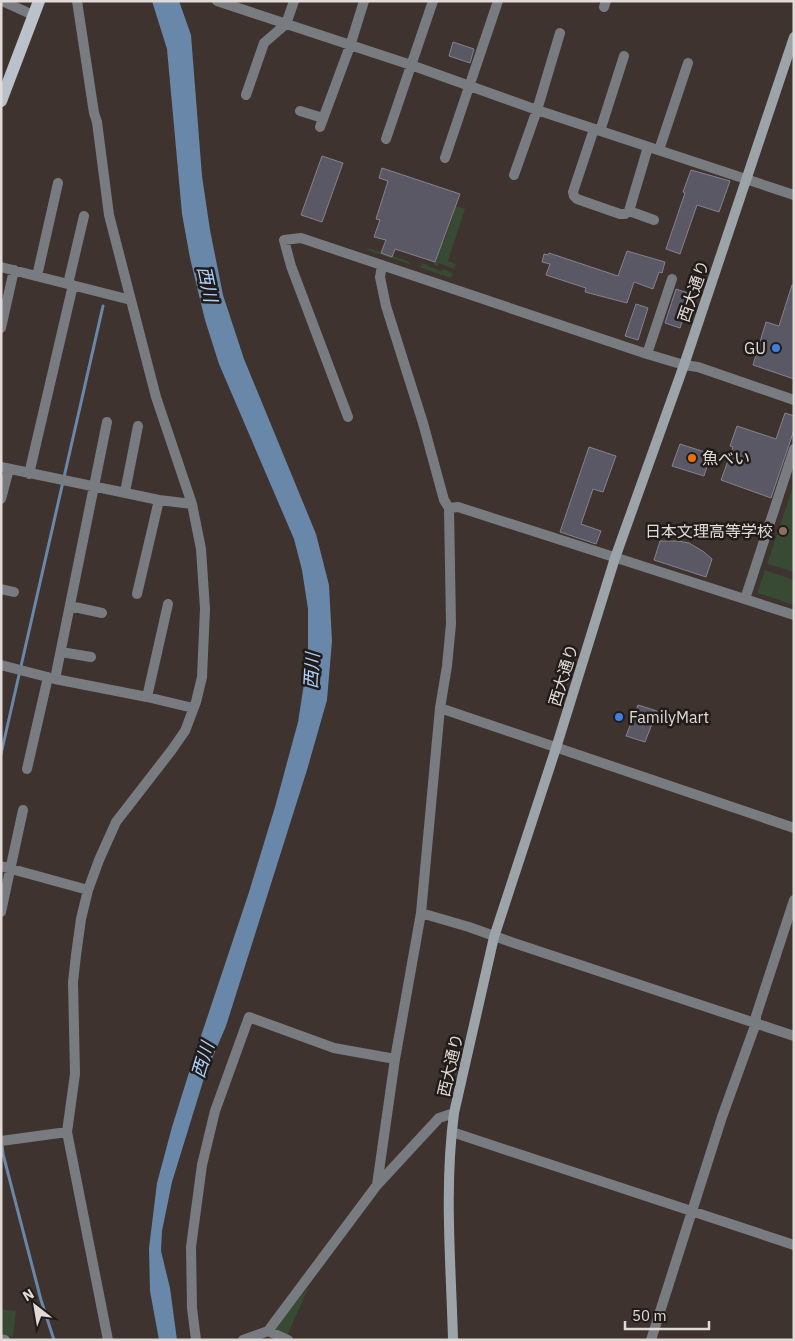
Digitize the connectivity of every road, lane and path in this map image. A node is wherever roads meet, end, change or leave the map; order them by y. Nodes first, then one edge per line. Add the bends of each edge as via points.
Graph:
1 (2, 1) edge
2 (38, 1) edge
3 (76, 1) edge
4 (217, 1) edge
5 (294, 1) edge
6 (364, 1) edge
7 (433, 1) edge
8 (498, 1) edge
9 (228, 3) edge
10 (33, 15) junction
11 (286, 24) junction
12 (560, 33) dead end
13 (794, 37) edge
14 (350, 46) junction
15 (624, 56) dead end
16 (688, 63) dead end
17 (411, 65) junction
18 (470, 87) junction
19 (246, 95) dead end
20 (1, 101) edge
21 (537, 110) junction
22 (300, 111) dead end
23 (597, 130) junction
24 (386, 139) dead end
25 (648, 147) junction
26 (659, 150) junction
27 (445, 158) dead end
28 (514, 174) dead end
29 (746, 180) junction
30 (58, 183) dead end
31 (794, 195) edge
32 (629, 211) junction
33 (84, 216) dead end
34 (654, 220) dead end
35 (382, 266) junction
36 (1, 267) edge
37 (14, 270) junction
38 (37, 276) junction
39 (672, 279) dead end
40 (70, 285) junction
41 (131, 300) junction
42 (1, 328) edge
43 (647, 354) junction
44 (684, 365) junction
45 (794, 400) edge
46 (348, 417) dead end
47 (107, 422) dead end
48 (138, 426) dead end
49 (794, 449) edge
50 (5, 468) edge
51 (29, 474) junction
52 (95, 486) junction
53 (125, 492) junction
54 (1, 499) edge
55 (159, 500) junction
56 (192, 504) junction
57 (449, 508) junction
58 (615, 558) junction
59 (1, 589) edge
60 (14, 592) dead end
61 (137, 594) dead end
62 (745, 599) junction
63 (168, 604) dead end
64 (70, 606) junction
65 (102, 613) dead end
66 (794, 615) edge
67 (61, 652) junction
68 (91, 657) dead end
69 (1, 665) edge
70 (52, 678) junction
71 (147, 696) junction
72 (193, 708) junction
73 (440, 708) junction
74 (556, 748) junction
75 (28, 769) dead end
76 (24, 810) dead end
77 (794, 828) edge
78 (6, 867) edge
79 (88, 890) junction
80 (794, 900) edge
81 (1, 912) edge
82 (421, 913) junction
83 (494, 936) junction
84 (756, 1024) junction
85 (794, 1036) edge
86 (395, 1059) junction
87 (454, 1112) junction
88 (67, 1132) junction
89 (452, 1132) junction
90 (1, 1141) edge
91 (377, 1185) junction
92 (691, 1210) junction
93 (794, 1245) edge
94 (269, 1335) edge
95 (108, 1340) edge
96 (196, 1340) edge
97 (244, 1340) edge
98 (288, 1340) edge
99 (453, 1340) edge
100 (651, 1340) edge

1 - 10 street
2 - 10 main road
3 - 41 street via 109,215
4 - 9 street
5 - 11 street
6 - 14 street
7 - 17 street
8 - 18 street
9 - 11 street
10 - 20 main road
11 - 14 street
11 - 19 street via 264,43
12 - 21 street
13 - 29 street, 西大通り
14 - 17 street
14 - 22 street via 322,122
15 - 23 street
16 - 26 street
17 - 18 street
17 - 24 street
18 - 21 street
18 - 27 street
21 - 23 street
21 - 28 street
23 - 25 street
23 - 32 street via 574,196 620,214
25 - 26 street
25 - 32 street
26 - 29 street
29 - 31 street
29 - 44 street, 西大通り
30 - 38 street
32 - 34 street
33 - 40 street
35 - 43 street
35 - 46 street via 301,238 284,240
35 - 57 street via 380,277 386,306
36 - 37 street
37 - 38 street
37 - 42 street
38 - 40 street
39 - 43 street
40 - 41 street
40 - 51 street
41 - 56 street via 156,397
43 - 44 street
44 - 45 street
44 - 58 street, 西大通り
47 - 52 street
48 - 53 street
49 - 62 street
50 - 51 street
50 - 54 street
51 - 52 street
52 - 53 street
52 - 64 street
53 - 55 street
55 - 56 street
55 - 61 street
56 - 72 street via 201,549 205,609 202,678
57 - 58 street via 458,507
57 - 73 street via 451,624
58 - 62 street
58 - 74 street, 西大通り
59 - 60 street
62 - 66 street
63 - 71 street
64 - 65 street
64 - 67 street
67 - 68 street
67 - 70 street
69 - 70 street
70 - 71 street
70 - 75 street
71 - 72 street
72 - 79 street via 185,731 116,822
73 - 74 street
73 - 82 street
74 - 77 street
74 - 83 street, 西大通り
76 - 78 street
78 - 79 street
78 - 81 street
79 - 88 street via 73,982 74,1074
80 - 84 street
82 - 83 street
82 - 86 street
83 - 84 street
83 - 87 street, 西大通り
84 - 85 street
84 - 92 street
86 - 91 street
86 - 96 street via 334,1048 249,1017 215,1111 202,1165 191,1246
87 - 89 street, 西大通り
87 - 91 street via 438,1118
88 - 90 street
88 - 95 street
89 - 92 street
89 - 99 street, 西大通り via 448,1193
91 - 94 street
92 - 93 street
92 - 100 street
94 - 97 street
94 - 98 street

